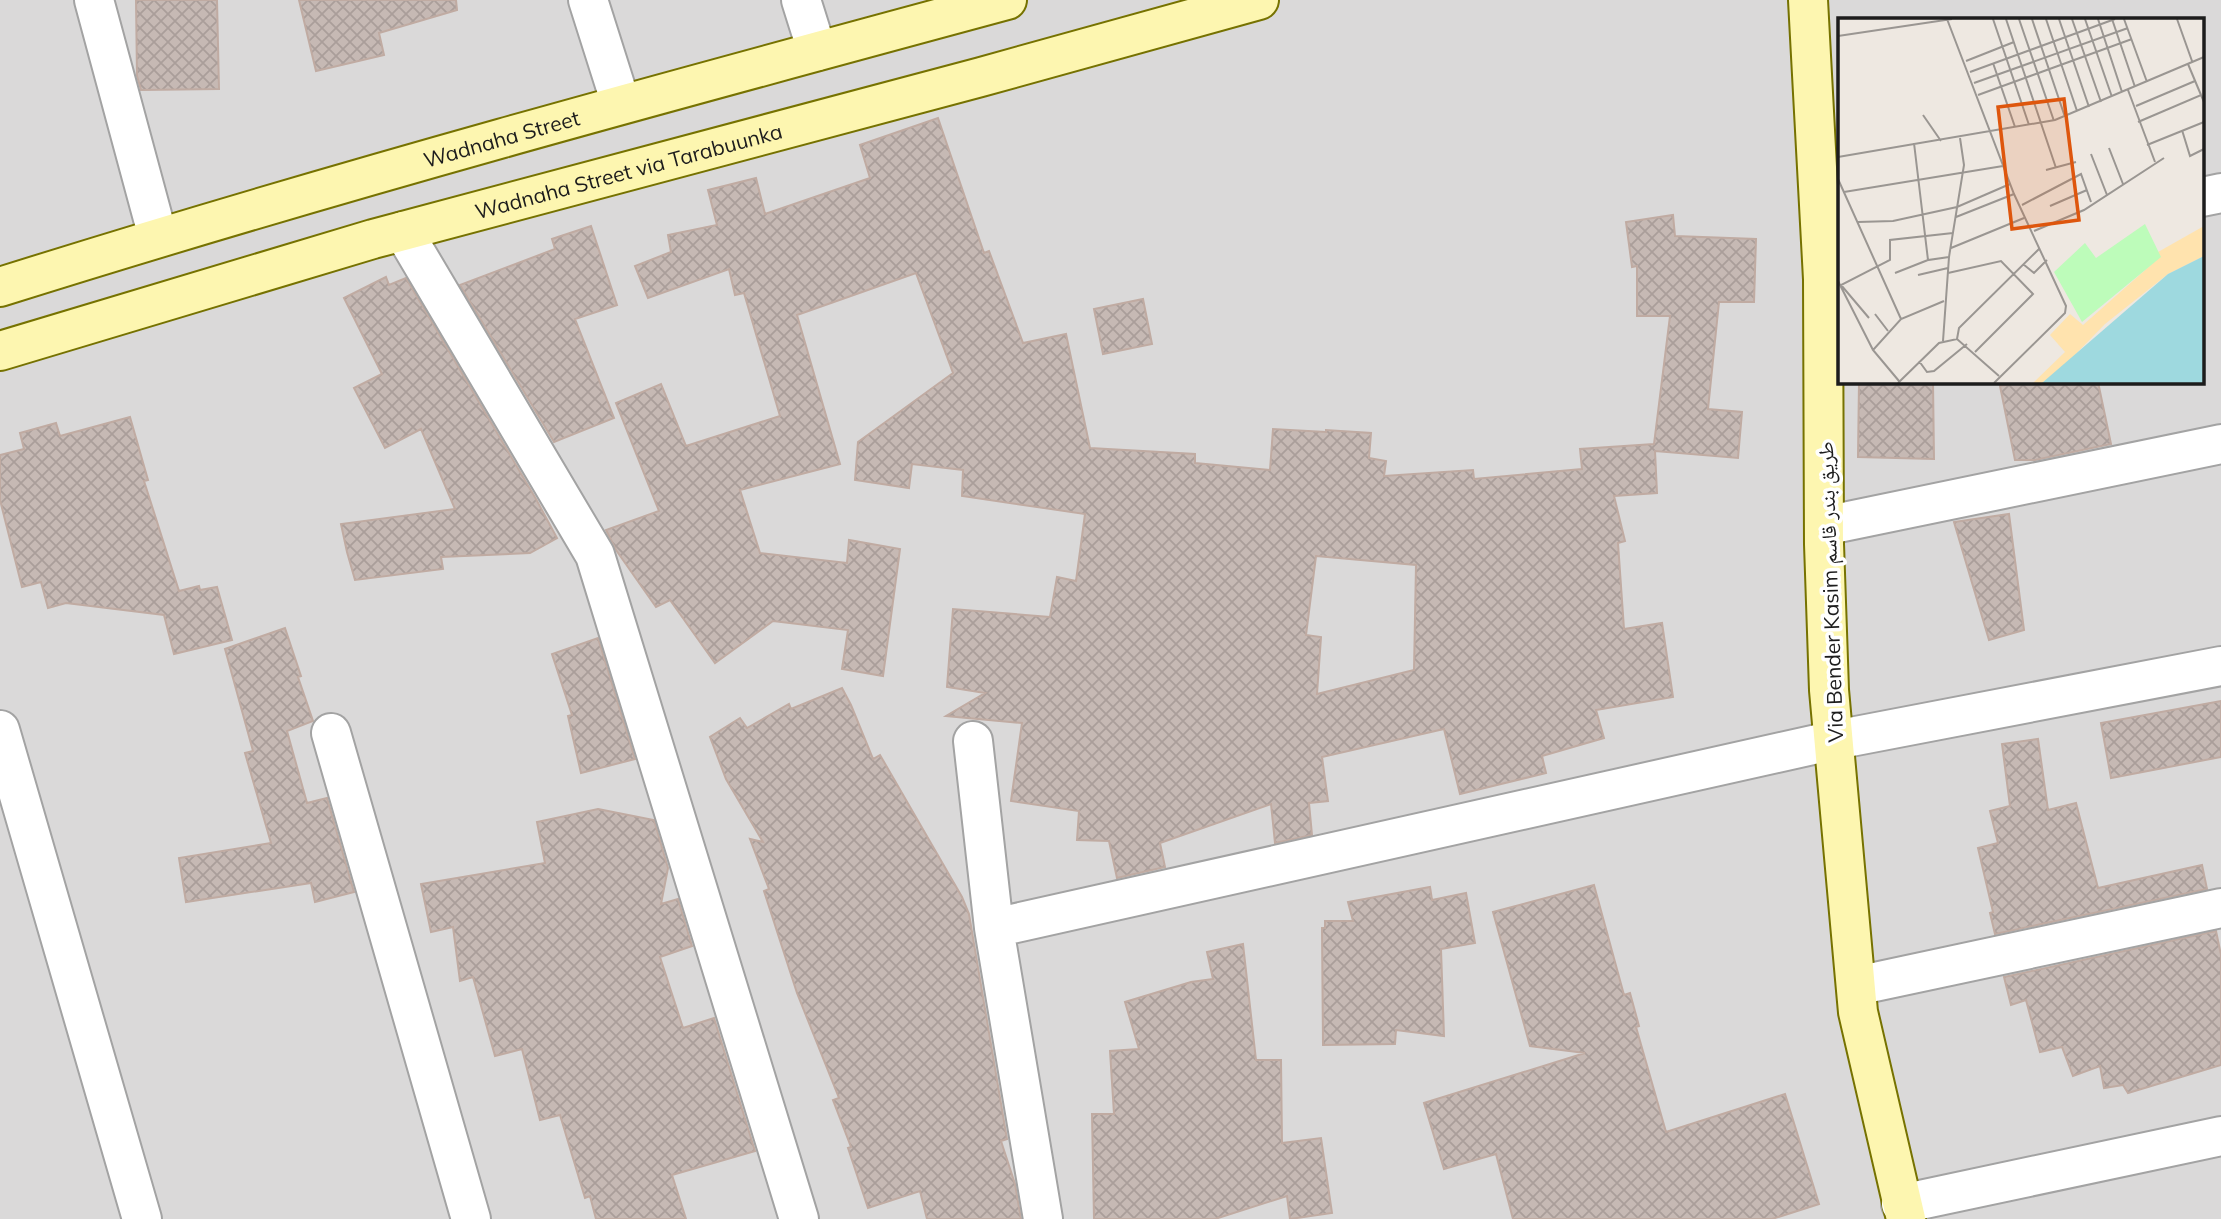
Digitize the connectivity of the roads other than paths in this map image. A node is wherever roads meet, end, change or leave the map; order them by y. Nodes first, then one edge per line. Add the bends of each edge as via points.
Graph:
1 (94, 0) edge
2 (589, 0) edge
3 (801, 0) edge
4 (1007, 0) edge
5 (1259, 0) edge
6 (1808, 0) edge
7 (817, 51) junction
8 (621, 104) junction
9 (403, 231) junction
10 (159, 237) junction
11 (1831, 277) edge
12 (0, 287) edge
13 (0, 351) edge
14 (2221, 444) edge
15 (1824, 526) junction
16 (2221, 666) edge
17 (0, 730) edge
18 (331, 733) dead end
19 (973, 740) dead end
20 (1835, 740) junction
21 (2221, 908) edge
22 (994, 928) junction
23 (1856, 986) junction
24 (2221, 1136) edge
25 (1904, 1212) edge
26 (142, 1219) edge
27 (471, 1219) edge
28 (799, 1219) edge
29 (1043, 1219) edge

1 - 10 street
2 - 8 street
3 - 7 street
4 - 7 main road, Wadnaha Street
5 - 9 main road, Wadnaha Street via Tarabuunka
6 - 11 main road, Via Bender Kasim طريق بندر قاسم
7 - 8 main road, Wadnaha Street
8 - 10 main road, Wadnaha Street
9 - 13 main road, Wadnaha Street via Tarabuunka
9 - 28 street via 595,555
10 - 12 main road, Wadnaha Street
11 - 15 main road, Via Bender Kasim طريق بندر قاسم
14 - 15 street
15 - 20 main road, Via Bender Kasim طريق بندر قاسم
16 - 20 street
17 - 26 street
18 - 27 street
19 - 22 street
20 - 22 street
20 - 23 main road, Via Bender Kasim طريق بندر قاسم
21 - 23 street
22 - 29 street
23 - 25 main road, Via Bender Kasim طريق بندر قاسم
24 - 25 street

